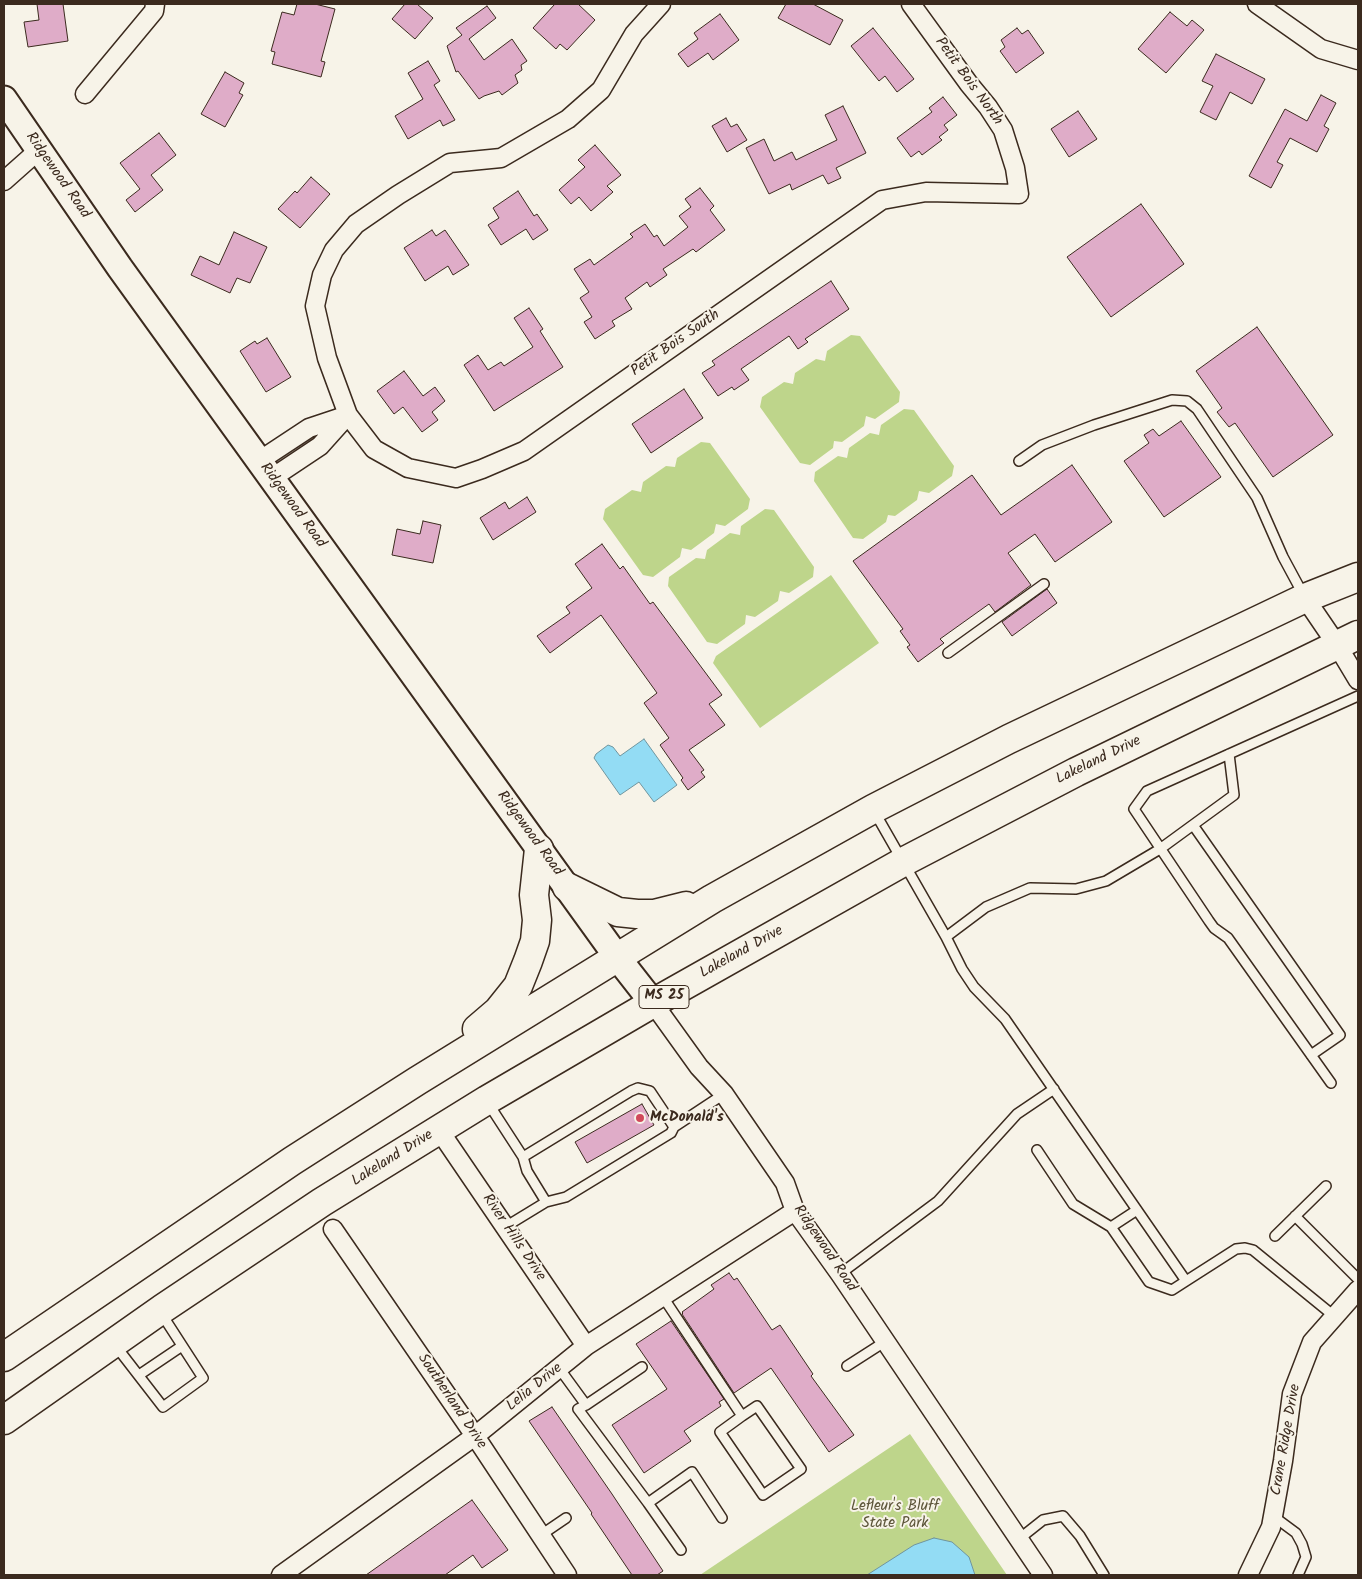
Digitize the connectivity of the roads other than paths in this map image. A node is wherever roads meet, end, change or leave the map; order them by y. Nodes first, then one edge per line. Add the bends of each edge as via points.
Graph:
1 (155, 4) edge
2 (661, 4) edge
3 (911, 4) edge
4 (1257, 4) edge
5 (1358, 60) edge
6 (86, 94) dead end
7 (4, 100) edge
8 (40, 149) junction
9 (4, 181) edge
10 (1019, 194) joint
11 (348, 415) junction
12 (1019, 461) dead end
13 (265, 469) junction
14 (1358, 576) edge
15 (1044, 584) dead end
16 (1305, 598) junction
17 (1348, 640) edge
18 (948, 653) dead end
19 (1358, 680) edge
20 (1358, 696) edge
21 (1229, 754) junction
22 (872, 809) junction
23 (1193, 825) junction
24 (539, 849) junction
25 (1160, 849) junction
26 (903, 862) junction
27 (567, 886) junction
28 (712, 899) junction
29 (946, 937) junction
30 (617, 957) junction
31 (653, 1003) junction
32 (1311, 1055) junction
33 (417, 1081) junction
34 (1331, 1083) dead end
35 (1054, 1089) junction
36 (724, 1094) junction
37 (487, 1100) junction
38 (674, 1127) junction
39 (439, 1130) junction
40 (1037, 1150) dead end
41 (523, 1158) junction
42 (1326, 1186) dead end
43 (546, 1202) junction
44 (1137, 1210) junction
45 (795, 1211) junction
46 (1295, 1216) junction
47 (505, 1227) junction
48 (1111, 1227) junction
49 (333, 1229) dead end
50 (1275, 1236) dead end
51 (840, 1274) junction
52 (1358, 1279) edge
53 (1186, 1281) junction
54 (1358, 1290) edge
55 (663, 1297) junction
56 (159, 1310) junction
57 (1334, 1316) junction
58 (886, 1341) junction
59 (114, 1342) junction
60 (182, 1346) junction
61 (586, 1346) junction
62 (4, 1357) edge
63 (847, 1366) dead end
64 (642, 1367) dead end
65 (559, 1368) junction
66 (139, 1375) junction
67 (586, 1405) junction
68 (742, 1416) junction
69 (4, 1420) edge
70 (475, 1436) junction
71 (648, 1503) junction
72 (1273, 1516) junction
73 (566, 1518) dead end
74 (722, 1518) dead end
75 (541, 1535) junction
76 (1019, 1539) junction
77 (681, 1550) dead end
78 (281, 1575) edge
79 (567, 1575) edge
80 (1043, 1575) edge
81 (1104, 1575) edge
82 (1248, 1575) edge
83 (1298, 1575) edge

1 - 6 street via 154,11
2 - 11 street via 634,34 601,90 568,119 501,158 450,163 356,224 334,250 322,275 315,306 327,358
3 - 10 street, Petit Bois North via 1003,130
4 - 5 street via 1321,49
7 - 8 street, Ridgewood Road
8 - 9 street
8 - 13 street, Ridgewood Road via 120,268
10 - 11 street, Petit Bois South via 926,192 882,200 524,451 456,478 408,468 374,449
11 - 13 street via 320,446
12 - 16 lane via 1042,445 1094,426 1172,400 1187,401 1197,409 1257,498
13 - 24 street, Ridgewood Road
14 - 16 highway
15 - 18 lane
16 - 17 street
16 - 22 highway via 1009,739
17 - 19 street
17 - 26 highway, Lakeland Drive / MS 25 via 1076,772
20 - 21 lane
21 - 23 lane via 1234,796
21 - 25 lane via 1147,791 1134,809
22 - 26 lane
22 - 28 highway
23 - 25 lane
23 - 32 lane via 1340,1035
24 - 27 street, Ridgewood Road
24 - 33 highway via 534,896 535,941 518,986 498,1012
25 - 29 lane via 1106,881 1076,889 1030,888 986,906
25 - 32 lane via 1214,928 1228,938
26 - 29 lane
26 - 31 highway, Lakeland Drive / MS 25
27 - 28 highway via 618,912 637,914 654,914
27 - 30 street, Ridgewood Road
28 - 30 highway
29 - 35 lane via 974,987 1005,1019
30 - 31 street, Ridgewood Road
30 - 33 highway
31 - 36 street, Ridgewood Road via 699,1067
31 - 37 highway, Lakeland Drive / MS 25
32 - 34 lane
33 - 62 highway via 292,1161
35 - 44 lane
35 - 51 lane via 1017,1114 938,1201
36 - 38 lane
36 - 45 street, Ridgewood Road via 785,1183
37 - 39 highway, Lakeland Drive / MS 25
37 - 41 lane
38 - 41 lane via 650,1091 638,1088
38 - 43 lane via 671,1133 566,1197
39 - 47 street, River Hills Drive
39 - 56 highway, Lakeland Drive / MS 25 via 322,1202
40 - 48 lane via 1073,1204
41 - 43 lane
42 - 46 lane
43 - 47 lane
44 - 48 lane
44 - 53 lane
45 - 51 street, Ridgewood Road
45 - 55 street, Lelia Drive
46 - 50 lane
46 - 52 lane
47 - 61 street, River Hills Drive
48 - 53 lane via 1150,1282 1172,1290
49 - 70 street, Southerland Drive
51 - 58 street, Ridgewood Road
53 - 57 lane via 1236,1249 1245,1248 1253,1250
54 - 57 street, Crane Ridge Drive
55 - 61 street, Lelia Drive
55 - 68 lane
56 - 59 highway, Lakeland Drive / MS 25
56 - 60 lane
57 - 72 street, Crane Ridge Drive via 1312,1342 1292,1394
58 - 63 lane
58 - 76 street, Ridgewood Road
59 - 66 lane
59 - 69 highway, Lakeland Drive / MS 25
60 - 66 lane
60 - 66 lane via 203,1378 162,1406
61 - 65 street, Lelia Drive
64 - 67 lane
65 - 67 lane
65 - 70 street, Lelia Drive
67 - 71 lane via 578,1409
68 - 68 lane via 757,1406 800,1469 763,1495 720,1432
70 - 75 street, Southerland Drive
70 - 78 street, Lelia Drive
71 - 74 lane via 692,1472
71 - 77 lane
72 - 82 street, Crane Ridge Drive
72 - 83 lane via 1296,1533 1302,1544 1306,1557
73 - 75 lane
75 - 79 street, Southerland Drive
76 - 80 street, Ridgewood Road
76 - 81 lane via 1042,1520 1063,1516 1080,1536

